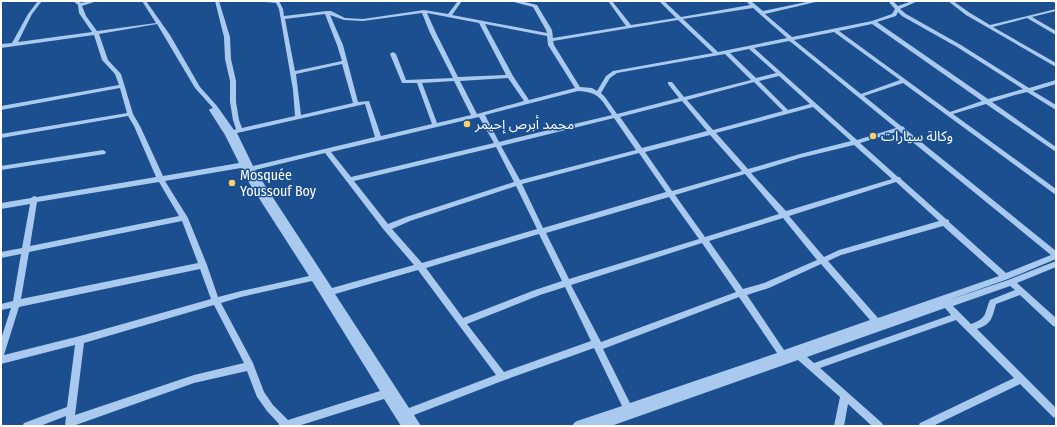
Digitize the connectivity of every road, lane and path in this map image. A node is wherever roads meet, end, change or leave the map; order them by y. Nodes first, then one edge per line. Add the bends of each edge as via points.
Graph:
1 (40, 1) edge
2 (95, 1) edge
3 (139, 1) edge
4 (144, 1) edge
5 (217, 1) edge
6 (265, 1) edge
7 (460, 1) edge
8 (512, 1) edge
9 (610, 1) edge
10 (661, 1) edge
11 (748, 1) edge
12 (818, 1) edge
13 (890, 1) edge
14 (916, 1) edge
15 (950, 1) edge
16 (277, 2) edge
17 (78, 3) edge
18 (754, 6) junction
19 (898, 8) junction
20 (1056, 10) edge
21 (424, 11) junction
22 (327, 12) junction
23 (762, 13) junction
24 (450, 15) junction
25 (1028, 17) junction
26 (282, 18) junction
27 (680, 19) junction
28 (481, 22) junction
29 (873, 22) junction
30 (155, 24) junction
31 (990, 26) junction
32 (630, 27) junction
33 (835, 30) junction
34 (1056, 32) edge
35 (96, 33) junction
36 (549, 38) junction
37 (792, 38) junction
38 (14, 44) junction
39 (1, 46) edge
40 (750, 47) junction
41 (726, 52) junction
42 (393, 54) dead end
43 (717, 54) junction
44 (345, 62) junction
45 (1056, 66) edge
46 (293, 73) junction
47 (779, 74) junction
48 (510, 76) junction
49 (458, 79) junction
50 (755, 80) junction
51 (419, 81) junction
52 (903, 81) junction
53 (1056, 82) edge
54 (670, 83) dead end
55 (122, 86) junction
56 (578, 90) junction
57 (1029, 90) junction
58 (598, 93) junction
59 (864, 94) junction
60 (682, 99) junction
61 (986, 101) junction
62 (527, 102) junction
63 (356, 104) junction
64 (815, 105) junction
65 (1, 108) edge
66 (1056, 108) edge
67 (787, 112) junction
68 (129, 114) junction
69 (948, 114) junction
70 (478, 115) junction
71 (616, 116) junction
72 (298, 117) junction
73 (435, 125) junction
74 (902, 128) junction
75 (240, 131) junction
76 (233, 132) junction
77 (711, 132) junction
78 (1, 136) edge
79 (379, 138) junction
80 (856, 142) junction
81 (498, 144) junction
82 (328, 150) junction
83 (1056, 150) edge
84 (640, 151) junction
85 (103, 152) dead end
86 (1, 168) edge
87 (246, 168) junction
88 (747, 172) junction
89 (898, 179) junction
90 (160, 180) junction
91 (350, 180) junction
92 (518, 183) junction
93 (1056, 193) edge
94 (671, 194) junction
95 (34, 199) junction
96 (1, 206) edge
97 (784, 214) junction
98 (184, 218) junction
99 (946, 222) junction
100 (387, 228) junction
101 (542, 232) junction
102 (704, 241) junction
103 (24, 250) junction
104 (1056, 250) edge
105 (1, 255) edge
106 (1056, 255) edge
107 (822, 260) junction
108 (1056, 264) edge
109 (203, 265) junction
110 (420, 266) junction
111 (313, 278) junction
112 (1008, 280) junction
113 (568, 284) junction
114 (1020, 291) junction
115 (331, 292) junction
116 (741, 293) junction
117 (216, 302) junction
118 (16, 304) junction
119 (946, 304) junction
120 (1, 308) edge
121 (957, 316) junction
122 (462, 322) junction
123 (878, 322) junction
124 (1056, 323) edge
125 (970, 328) junction
126 (80, 340) junction
127 (598, 345) junction
128 (1, 353) edge
129 (783, 355) junction
130 (800, 356) junction
131 (1, 360) edge
132 (250, 366) junction
133 (813, 367) junction
134 (502, 377) junction
135 (1021, 379) junction
136 (385, 394) junction
137 (845, 396) junction
138 (71, 410) junction
139 (629, 412) junction
140 (407, 413) junction
141 (1056, 414) edge
142 (69, 424) edge
143 (285, 425) edge
144 (27, 426) edge
145 (406, 426) edge
146 (416, 426) edge
147 (577, 426) edge
148 (598, 426) edge
149 (839, 426) edge
150 (879, 426) edge
151 (923, 426) edge

1 - 38 street
2 - 17 street
3 - 30 street
4 - 76 street via 198,88 216,107
5 - 75 street via 227,37 233,102
6 - 16 street
7 - 24 street
8 - 36 street via 535,6 548,27
9 - 32 street
10 - 27 street
11 - 18 street
12 - 23 street
13 - 19 street
14 - 19 street
15 - 31 street
16 - 26 street
17 - 35 street via 86,21
18 - 23 street
18 - 27 street
19 - 29 street via 894,15
19 - 57 street via 904,15
20 - 25 street
21 - 22 street via 363,20 344,19
21 - 24 street
21 - 49 street via 432,33
22 - 26 street
22 - 44 street
23 - 37 street
24 - 28 street
25 - 31 street
25 - 34 street
26 - 46 street
27 - 32 street
27 - 43 street
28 - 36 street
28 - 48 street
29 - 33 street
29 - 61 street
30 - 35 street
30 - 87 street via 194,89 228,135
31 - 45 street
32 - 36 street
33 - 37 street
33 - 52 street
35 - 38 street
35 - 55 street via 106,61 117,73
36 - 56 street
37 - 40 street
37 - 59 street
37 - 74 street
38 - 39 street
40 - 41 street
40 - 47 street
41 - 43 street
41 - 50 street
42 - 51 street via 404,82
43 - 58 street via 615,72 608,76
44 - 46 street
44 - 63 street
46 - 72 street
47 - 50 street
47 - 64 street
48 - 49 street
48 - 62 street
49 - 51 street
49 - 70 street
50 - 60 street
50 - 67 street
51 - 73 street
52 - 59 street
52 - 69 street
53 - 57 street
54 - 60 street
55 - 65 street
55 - 68 street
56 - 58 street via 592,90
56 - 62 street
57 - 61 street
57 - 66 street
58 - 71 street
59 - 104 street
60 - 71 street
60 - 77 street
61 - 69 street
61 - 83 street
62 - 70 street
63 - 72 street
63 - 79 street via 367,102
64 - 67 street
64 - 80 street
67 - 77 street
68 - 78 street
68 - 90 street via 137,126
69 - 93 street
70 - 73 street
70 - 81 street
71 - 81 street
71 - 84 street
72 - 75 street
73 - 79 street
74 - 80 street
74 - 106 street
75 - 76 street
76 - 87 street
77 - 84 street
77 - 88 street
79 - 82 street
80 - 88 street
80 - 89 street
81 - 91 street
81 - 92 street
82 - 87 street
82 - 91 street
84 - 92 street
84 - 94 street
85 - 86 street
87 - 90 street
87 - 111 street
87 - 115 street
88 - 94 street
88 - 97 street
89 - 97 street
89 - 99 street
90 - 95 street
90 - 98 street
91 - 100 street
92 - 100 street
92 - 101 street
94 - 101 street
94 - 102 street
95 - 96 street
95 - 103 street
97 - 102 street
97 - 107 street
98 - 103 street
98 - 109 street
99 - 107 street
99 - 112 street
100 - 110 street
101 - 110 street
101 - 113 street
102 - 113 street
102 - 116 street
103 - 105 street
103 - 118 street
106 - 112 street
107 - 116 street via 766,286
107 - 123 street
108 - 112 street
109 - 117 street
109 - 118 street
110 - 115 street
110 - 122 street
111 - 117 street
111 - 136 street
112 - 114 street
112 - 119 street
112 - 123 street
113 - 122 street via 538,292
113 - 127 street
114 - 124 street
114 - 125 street via 993,302 988,320
115 - 140 street
116 - 127 street
116 - 129 street
117 - 126 street
117 - 132 street
118 - 120 street
118 - 128 street
119 - 121 street
119 - 130 street
121 - 125 street
121 - 133 street
122 - 134 street
123 - 129 street
125 - 135 street
126 - 131 street
126 - 138 street
127 - 134 street
127 - 139 street
129 - 139 street
130 - 133 street
130 - 139 street
132 - 142 street via 194,379
132 - 143 street via 260,394
133 - 137 street
134 - 140 street
135 - 141 street
135 - 151 street
136 - 143 street
136 - 145 street
137 - 149 street
137 - 150 street
138 - 142 street
138 - 144 street
139 - 147 street
139 - 148 street
140 - 146 street

